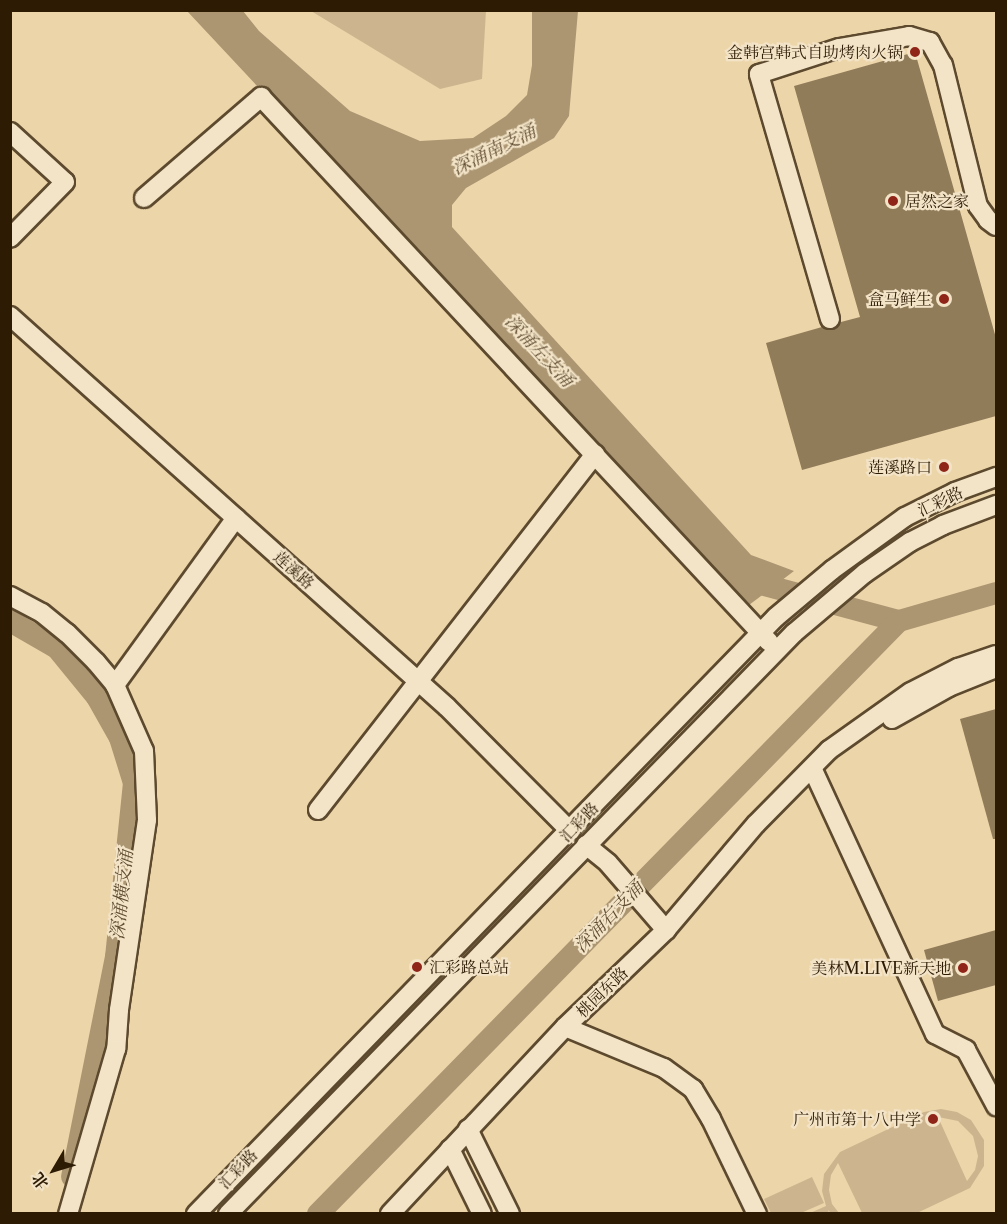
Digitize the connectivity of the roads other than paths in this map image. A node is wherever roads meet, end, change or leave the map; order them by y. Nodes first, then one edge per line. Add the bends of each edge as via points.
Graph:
1 (10, 132) edge
2 (144, 198) dead end
3 (996, 226) edge
4 (10, 238) edge
5 (10, 316) edge
6 (830, 319) dead end
7 (595, 454) junction
8 (996, 477) edge
9 (996, 505) edge
10 (236, 518) junction
11 (10, 596) edge
12 (761, 633) junction
13 (777, 650) junction
14 (996, 655) edge
15 (996, 668) edge
16 (418, 681) junction
17 (712, 684) junction
18 (115, 685) junction
19 (728, 699) junction
20 (813, 770) junction
21 (318, 810) dead end
22 (570, 831) junction
23 (586, 845) junction
24 (666, 930) junction
25 (565, 1027) junction
26 (996, 1106) edge
27 (468, 1129) junction
28 (450, 1149) junction
29 (68, 1214) edge
30 (196, 1214) edge
31 (228, 1214) edge
32 (390, 1214) edge
33 (483, 1214) edge
34 (510, 1214) edge
35 (757, 1214) edge

1 - 4 street via 65,182
2 - 7 street via 261,97
3 - 6 street via 978,206 943,65 930,42 909,36 839,48 759,74
5 - 10 street, 莲溪路
7 - 12 street
7 - 16 street
8 - 12 street, 汇彩路 via 913,513 832,570
9 - 13 street, 汇彩路 via 910,542 852,583
10 - 16 street, 莲溪路
10 - 18 street
11 - 18 street via 42,613 67,633
12 - 13 street
12 - 17 street, 汇彩路
13 - 19 street, 汇彩路
14 - 20 street, 桃园东路 via 957,668 911,692 829,750
15 - 20 street, 桃园东路 via 929,697
16 - 21 street
16 - 22 street, 莲溪路
17 - 19 street
17 - 22 street, 汇彩路
18 - 29 street via 144,751 147,819 116,1049
19 - 23 street, 汇彩路
20 - 24 street, 桃园东路 via 756,824
20 - 26 street via 935,1034 966,1050
22 - 30 street, 汇彩路
23 - 24 street via 622,878
23 - 31 street, 汇彩路
24 - 25 street, 桃园东路
25 - 27 street, 桃园东路
25 - 35 street via 664,1068 693,1089
27 - 28 street, 桃园东路
27 - 34 street
28 - 32 street, 桃园东路
28 - 33 street

